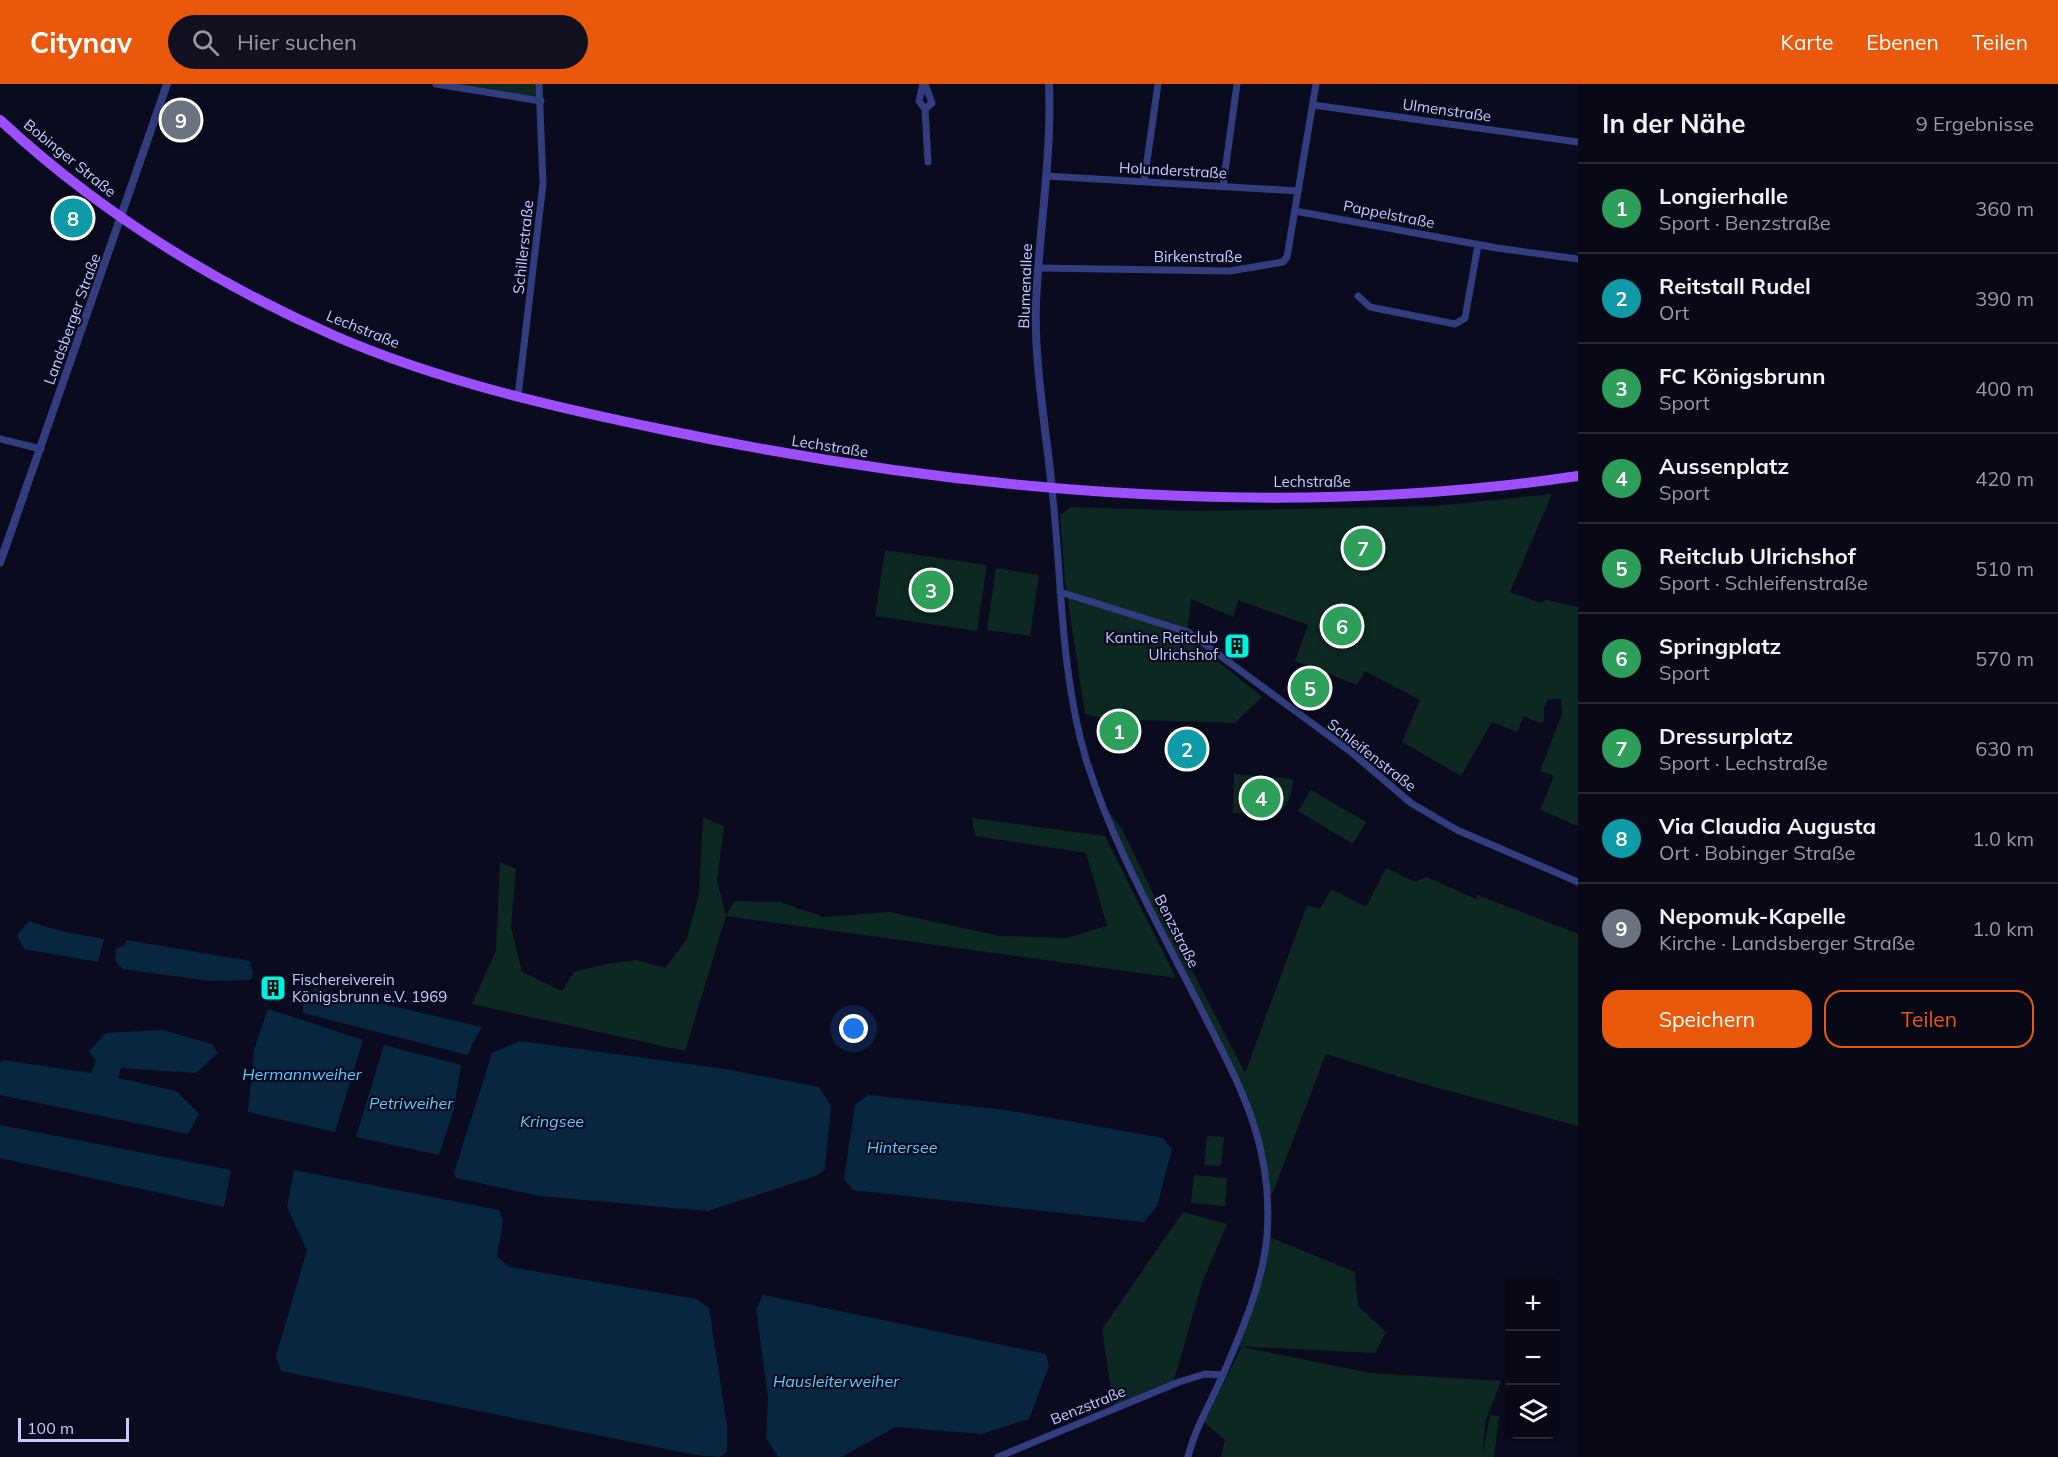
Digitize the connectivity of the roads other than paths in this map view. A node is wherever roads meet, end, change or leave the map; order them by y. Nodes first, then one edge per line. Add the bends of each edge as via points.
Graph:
1 (167, 84) edge
2 (436, 84) edge
3 (539, 84) edge
4 (924, 84) edge
5 (1049, 84) edge
6 (1158, 84) edge
7 (1237, 84) edge
8 (1316, 84) edge
9 (541, 101) junction
10 (1313, 105) junction
11 (926, 109) junction
12 (0, 120) edge
13 (1578, 142) edge
14 (928, 162) dead end
15 (1046, 176) junction
16 (1144, 182) junction
17 (1223, 186) junction
18 (1298, 191) junction
19 (1295, 210) junction
20 (122, 218) junction
21 (1478, 245) junction
22 (1578, 259) edge
23 (1038, 268) junction
24 (1358, 296) dead end
25 (519, 396) junction
26 (0, 439) edge
27 (40, 449) junction
28 (1578, 476) edge
29 (1052, 489) junction
30 (0, 563) edge
31 (1060, 592) junction
32 (1578, 882) edge
33 (1223, 1375) junction
34 (998, 1457) edge
35 (1188, 1457) edge

1 - 20 street, Landsberger Straße
2 - 9 street
3 - 9 street, Schillerstraße
4 - 11 street via 919,101
4 - 11 street via 932,104
5 - 15 street, Blumenallee
6 - 16 street
7 - 17 street
8 - 10 street, Birkenstraße
9 - 25 street, Schillerstraße via 543,184
10 - 13 street, Ulmenstraße
10 - 18 street, Birkenstraße
11 - 14 street
12 - 20 main road, Bobinger Straße
15 - 16 street, Holunderstraße
15 - 23 street, Blumenallee
16 - 17 street, Holunderstraße
17 - 18 street, Holunderstraße
18 - 19 street, Birkenstraße
19 - 21 street, Pappelstraße
19 - 23 street, Birkenstraße via 1283,262 1230,271
20 - 25 main road, Lechstraße via 212,276 339,338
20 - 27 street, Landsberger Straße
21 - 22 street, Pappelstraße
21 - 24 street via 1465,318 1455,324 1370,307
23 - 29 street, Blumenallee via 1036,332
25 - 29 main road, Lechstraße via 795,456
26 - 27 street
27 - 30 street, Landsberger Straße
28 - 29 main road, Lechstraße via 1513,486 1392,495 1139,494
29 - 31 street, Benzstraße
31 - 32 street, Schleifenstraße via 1188,633 1351,752 1420,809 1457,830
31 - 33 street, Benzstraße via 1075,715 1104,809 1241,1088 1259,1137 1267,1200 1266,1236 1251,1302
33 - 34 street, Benzstraße via 1205,1374 1179,1382
33 - 35 street, Benzstraße

